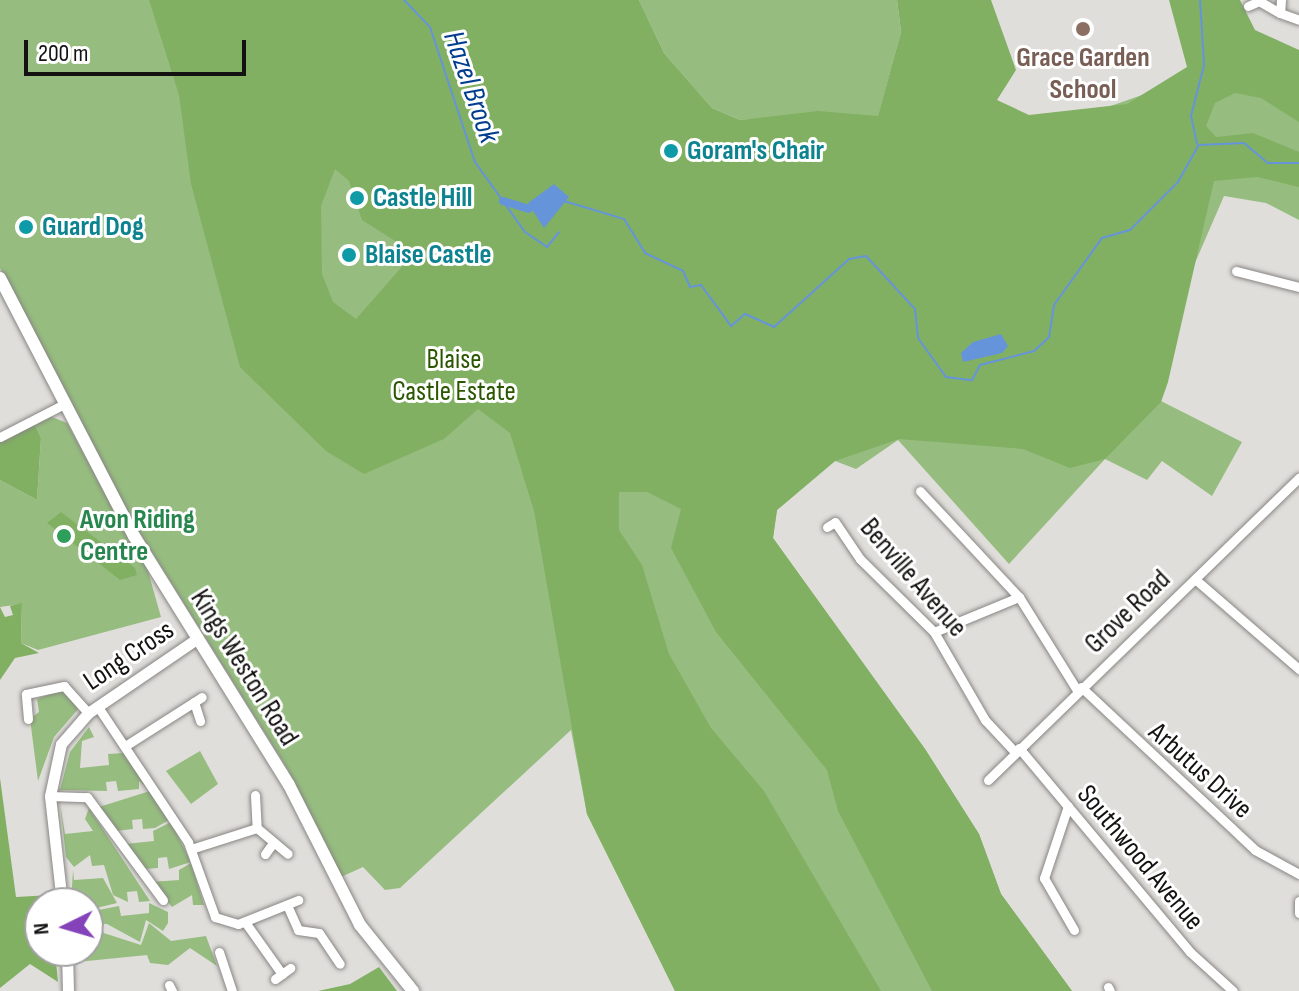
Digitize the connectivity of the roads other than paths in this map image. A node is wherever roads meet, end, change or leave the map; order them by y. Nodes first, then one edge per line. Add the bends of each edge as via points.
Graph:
1 (1281, 0) edge
2 (1248, 6) dead end
3 (1280, 13) junction
4 (1299, 20) edge
5 (1240, 274) dead end
6 (0, 278) edge
7 (1299, 287) edge
8 (62, 405) junction
9 (0, 437) edge
10 (1299, 478) edge
11 (924, 491) dead end
12 (827, 527) dead end
13 (1195, 579) junction
14 (1019, 597) junction
15 (934, 632) junction
16 (198, 638) junction
17 (1299, 669) edge
18 (1079, 689) junction
19 (93, 710) junction
20 (28, 719) dead end
21 (200, 721) dead end
22 (125, 746) junction
23 (1017, 750) junction
24 (988, 780) dead end
25 (255, 795) dead end
26 (50, 796) junction
27 (1068, 806) junction
28 (257, 828) junction
29 (273, 843) junction
30 (191, 849) junction
31 (265, 854) dead end
32 (288, 854) dead end
33 (1299, 874) edge
34 (60, 887) edge
35 (163, 900) dead end
36 (298, 900) dead end
37 (1299, 901) edge
38 (287, 905) junction
39 (1299, 913) edge
40 (245, 922) junction
41 (1074, 930) dead end
42 (219, 952) dead end
43 (340, 964) dead end
44 (67, 967) edge
45 (282, 974) dead end
46 (68, 991) edge
47 (232, 991) edge
48 (413, 991) edge
49 (1233, 991) edge

1 - 3 street
2 - 3 street via 1259,1
3 - 4 street
5 - 7 street
6 - 8 main road, Kings Weston Road
8 - 9 street
8 - 16 main road, Kings Weston Road
10 - 13 street, Grove Road
11 - 14 street, Arbutus Drive
12 - 15 street, Benville Avenue via 835,522 860,559
13 - 17 street
13 - 18 street, Grove Road
14 - 15 street
14 - 18 street, Arbutus Drive
15 - 23 street, Benville Avenue via 985,720
16 - 19 street, Long Cross
16 - 48 main road, Kings Weston Road via 289,785 360,925
18 - 23 street, Grove Road
18 - 33 street, Arbutus Drive via 1255,850
19 - 20 street, Long Cross via 64,686 26,694 32,707
19 - 22 street
19 - 26 street, Long Cross via 57,753
21 - 22 street via 198,700
22 - 30 street
23 - 24 street, Grove Road
23 - 27 street, Southwood Avenue
25 - 28 street
26 - 34 street, Long Cross
26 - 35 street via 87,797
27 - 41 street via 1044,878
27 - 49 street, Southwood Avenue
28 - 29 street
28 - 30 street
29 - 31 street
29 - 32 street
30 - 40 street via 213,915 227,924
36 - 38 street
37 - 39 street
38 - 40 street
38 - 43 street via 298,930 327,938
40 - 45 street
42 - 47 street
44 - 46 street

